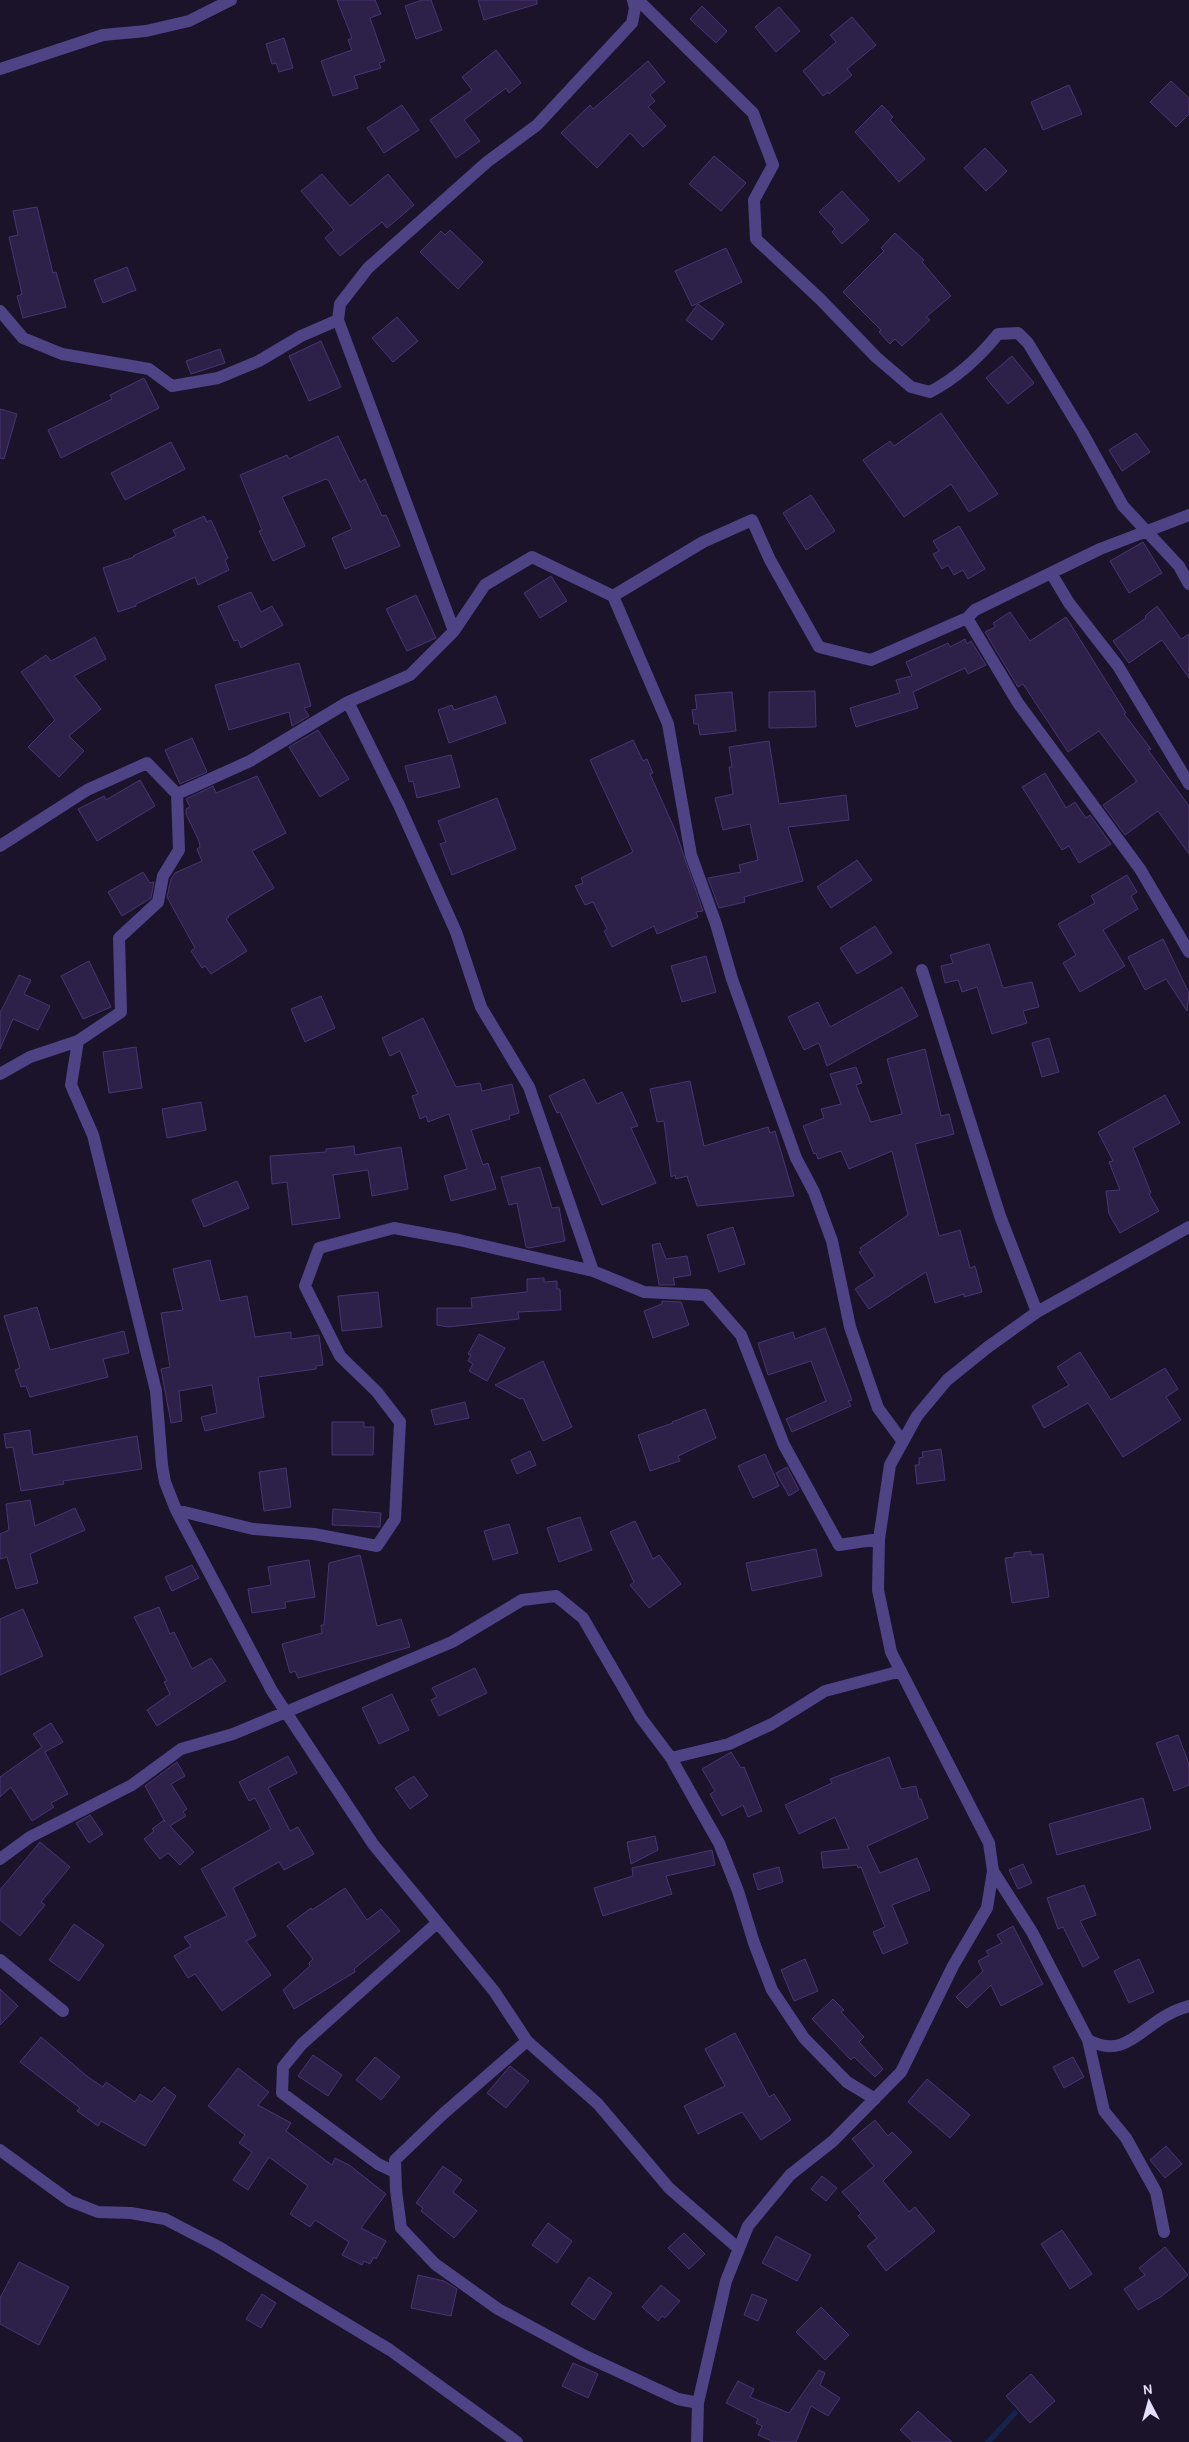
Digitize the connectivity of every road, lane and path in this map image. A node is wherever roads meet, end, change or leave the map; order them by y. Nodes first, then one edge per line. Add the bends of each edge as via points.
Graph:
1 (231, 0) edge
2 (633, 0) edge
3 (638, 0) edge
4 (0, 69) edge
5 (0, 311) edge
6 (338, 320) junction
7 (1189, 515) edge
8 (1148, 532) junction
9 (1051, 574) junction
10 (1189, 584) edge
11 (613, 596) junction
12 (967, 618) junction
13 (454, 630) junction
14 (348, 702) junction
15 (1189, 784) edge
16 (177, 794) junction
17 (0, 846) edge
18 (1189, 952) edge
19 (922, 970) dead end
20 (78, 1041) junction
21 (0, 1074) edge
22 (1189, 1227) edge
23 (593, 1271) junction
24 (1037, 1312) junction
25 (903, 1442) junction
26 (176, 1510) junction
27 (879, 1538) junction
28 (901, 1671) junction
29 (286, 1712) junction
30 (671, 1758) junction
31 (0, 1859) edge
32 (993, 1871) junction
33 (436, 1923) junction
34 (0, 1960) edge
35 (1189, 2006) edge
36 (63, 2011) dead end
37 (1088, 2040) junction
38 (527, 2041) junction
39 (875, 2099) junction
40 (0, 2150) edge
41 (395, 2172) junction
42 (1164, 2232) dead end
43 (739, 2249) junction
44 (698, 2403) junction
45 (517, 2442) edge
46 (697, 2442) edge

1 - 4 street via 188,21 146,31 102,35
2 - 6 street via 632,23 537,125 487,162 368,268 340,304
3 - 8 street via 754,113 773,165 754,200 756,238 910,387 930,392 958,376 998,334 1018,334 1033,351 1123,506
5 - 6 street via 23,338 62,354 149,369 172,386 218,378 259,361 300,336
6 - 13 street
7 - 8 street
8 - 9 street via 1100,550
8 - 10 street via 1178,566
9 - 12 street via 975,610
9 - 15 street via 1118,666
11 - 12 street via 703,542 752,520 770,560 820,647 871,660
11 - 13 street via 532,557 485,586
11 - 25 street via 668,724 692,856 796,1158 814,1192 832,1241 850,1327 878,1408
12 - 18 street via 1018,703 1140,869
13 - 14 street via 410,675
14 - 16 street via 250,761
14 - 23 street via 456,932 481,1007 529,1087
16 - 17 street via 147,763 87,790
16 - 20 street via 179,850 163,876 158,902 119,938 121,1012
19 - 24 street via 1000,1216
20 - 21 street via 30,1057
20 - 26 street via 71,1085 93,1135 156,1391 162,1465
22 - 24 street
23 - 26 street via 394,1228 319,1248 305,1286 340,1356 377,1392 400,1422 395,1519 378,1546 314,1534 253,1529
23 - 27 street via 644,1292 706,1295 741,1335 784,1445 839,1545
24 - 25 street via 947,1380 917,1416
25 - 27 street via 890,1465
26 - 29 street via 263,1675
27 - 28 street via 878,1590 891,1652
28 - 30 street via 824,1691 772,1724 729,1744
28 - 32 street via 989,1843
29 - 30 street via 452,1642 522,1600 556,1596 583,1618 641,1718
29 - 31 street via 233,1734 180,1749 132,1785 30,1837
29 - 33 street via 374,1844
30 - 39 street via 719,1843 772,1990 804,2038 847,2082
32 - 37 street via 1032,1932
32 - 39 street via 987,1908 953,1966 901,2072
33 - 38 street via 494,1992
33 - 41 street via 302,2044 283,2067 282,2094 378,2164
34 - 36 street
35 - 37 street via 1170,2013 1124,2045 1112,2047
37 - 42 street via 1104,2111 1126,2138 1156,2192
38 - 41 street via 395,2160
38 - 43 street via 598,2104 669,2188
39 - 43 street via 833,2141 790,2175 748,2226
40 - 45 street via 70,2201 98,2212 165,2219 217,2246 390,2350
41 - 44 street via 402,2228 435,2264 498,2308 583,2355 678,2399
43 - 44 street via 726,2281
44 - 46 street

